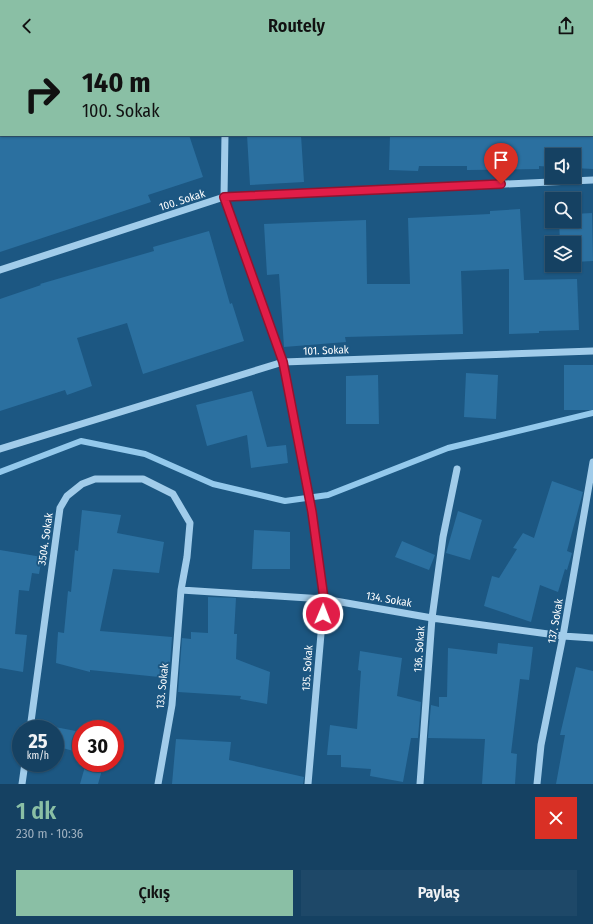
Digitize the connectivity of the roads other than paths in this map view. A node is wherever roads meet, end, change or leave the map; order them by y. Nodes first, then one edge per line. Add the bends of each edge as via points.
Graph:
1 (225, 136) edge
2 (593, 180) edge
3 (224, 197) junction
4 (0, 270) edge
5 (593, 351) edge
6 (283, 362) junction
7 (0, 449) edge
8 (593, 462) edge
9 (457, 469) dead end
10 (181, 590) junction
11 (324, 599) junction
12 (432, 618) junction
13 (563, 636) junction
14 (593, 638) edge
15 (31, 720) edge
16 (24, 772) edge
17 (22, 784) edge
18 (158, 784) edge
19 (308, 784) edge
20 (420, 784) edge
21 (537, 784) edge

1 - 3 street, 135. Sokak
2 - 3 street, 100. Sokak
3 - 4 street, 100. Sokak
3 - 6 street, 135. Sokak
5 - 6 street, 101. Sokak
6 - 7 street, 101. Sokak
6 - 11 street, 135. Sokak via 312,512
8 - 13 street, 137. Sokak
9 - 12 street, 136. Sokak via 443,537
10 - 11 street, 134. Sokak
10 - 15 street, 3504. Sokak via 190,523 173,494 143,479 95,479 82,484 67,496 60,508
10 - 18 street, 133. Sokak via 172,704
11 - 12 street, 134. Sokak
11 - 19 street, 135. Sokak
12 - 13 street, 134. Sokak
12 - 20 street, 136. Sokak
13 - 14 street, 134. Sokak
13 - 21 street, 137. Sokak via 541,745
16 - 17 street

